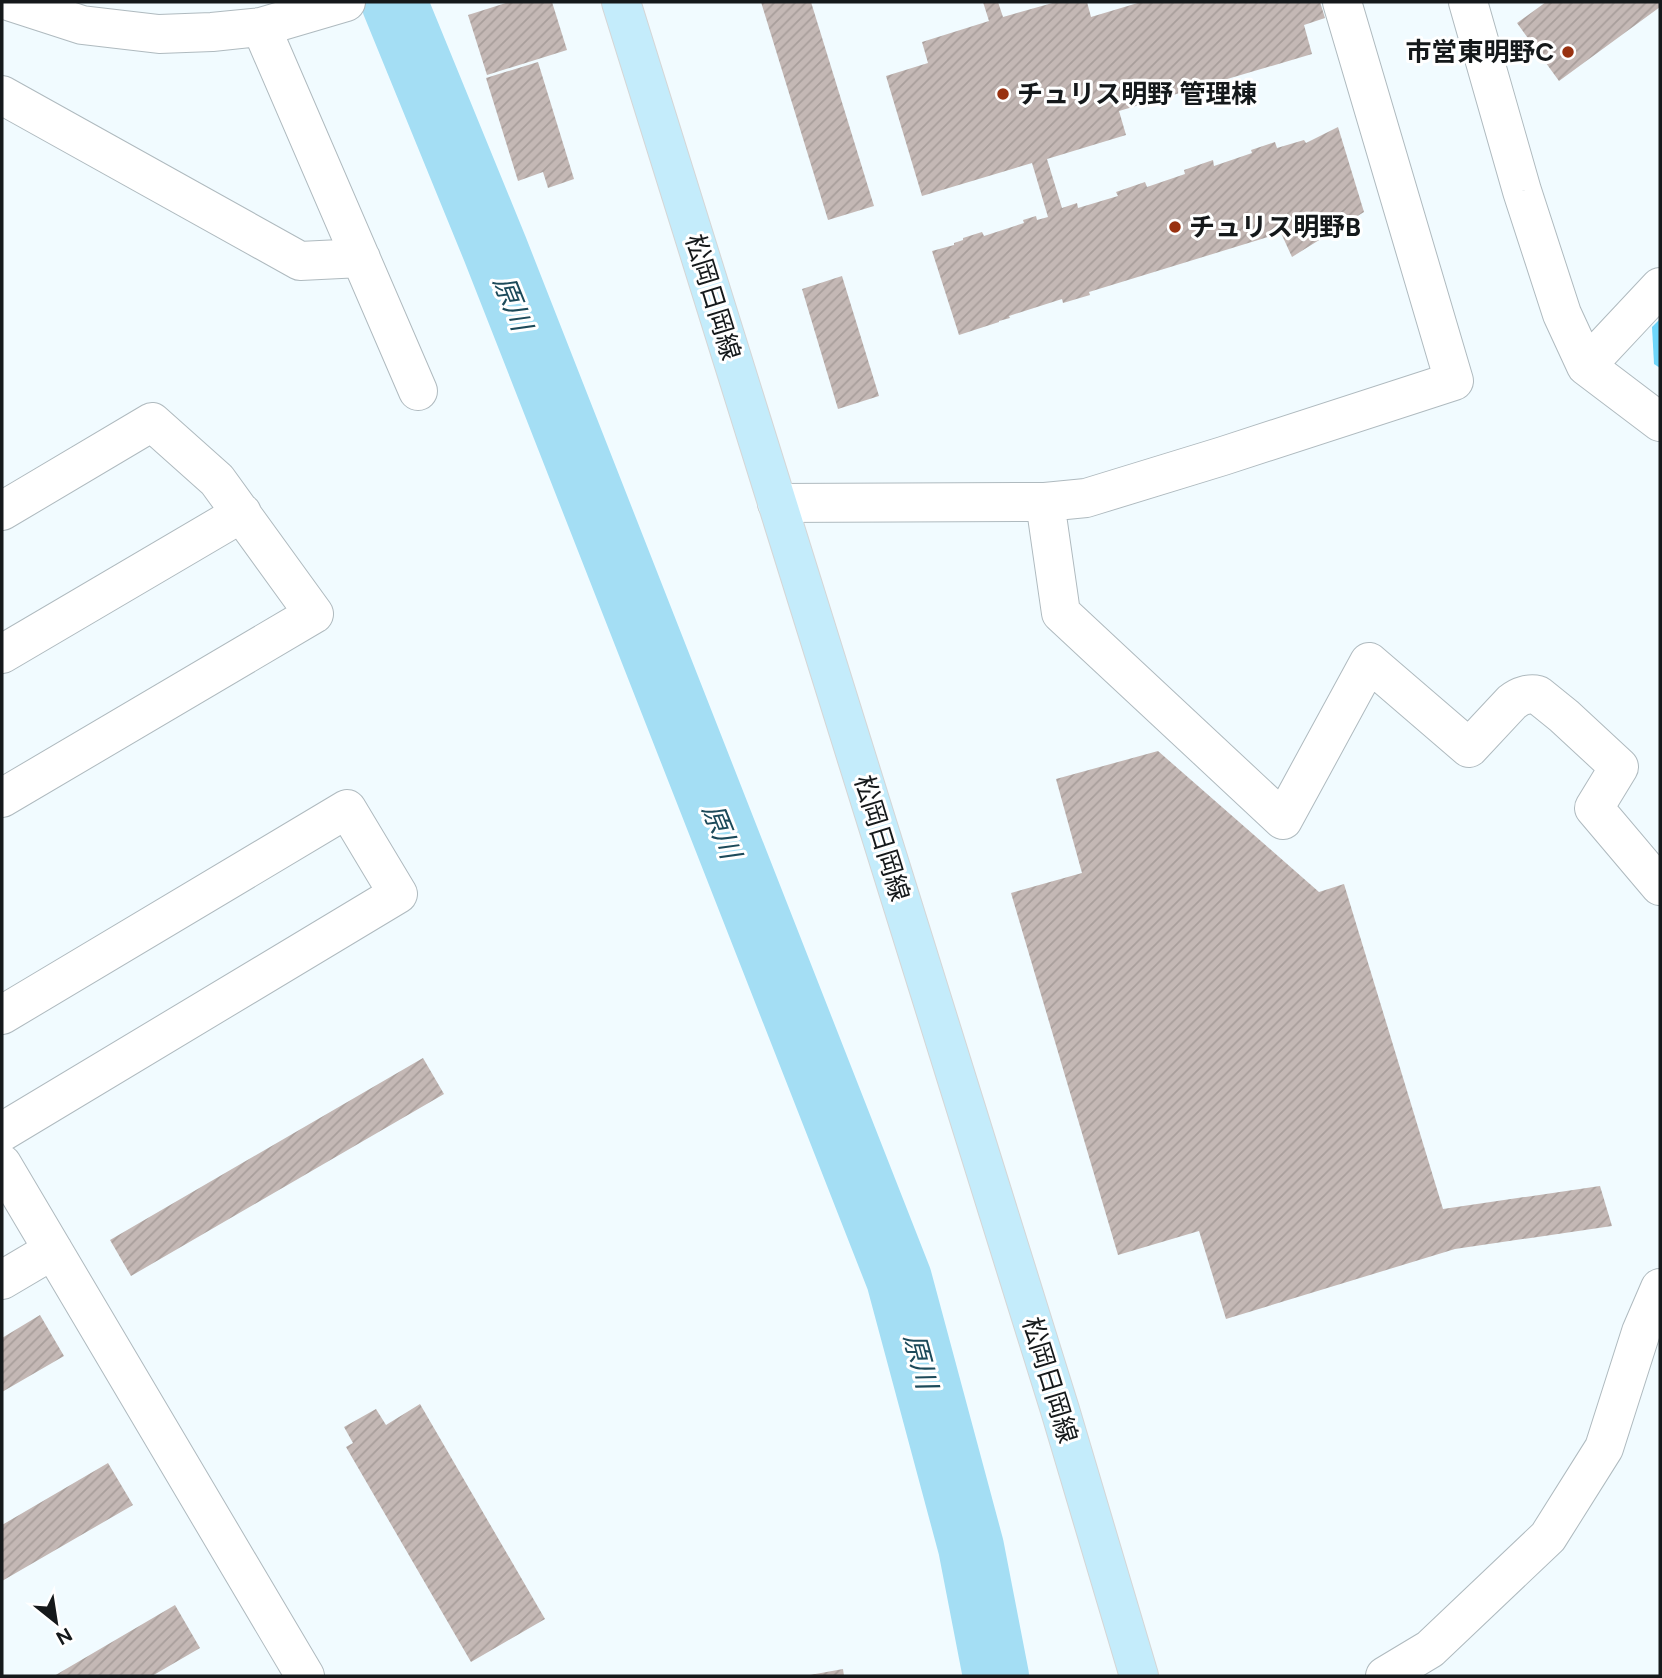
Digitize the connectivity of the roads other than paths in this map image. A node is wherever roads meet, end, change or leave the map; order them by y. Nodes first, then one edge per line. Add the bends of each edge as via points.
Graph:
1 (11, 2) edge
2 (621, 2) edge
3 (1342, 2) edge
4 (1468, 2) edge
5 (337, 5) edge
6 (261, 27) junction
7 (2, 95) edge
8 (361, 258) junction
9 (1660, 287) edge
10 (1586, 366) junction
11 (418, 391) dead end
12 (1660, 422) edge
13 (1045, 502) junction
14 (778, 503) junction
15 (2, 511) edge
16 (242, 513) junction
17 (2, 654) edge
18 (2, 798) edge
19 (1660, 886) edge
20 (2, 1015) edge
21 (2, 1132) edge
22 (2, 1164) edge
23 (53, 1250) junction
24 (2, 1280) edge
25 (1660, 1288) edge
26 (305, 1676) edge
27 (1139, 1676) edge
28 (1385, 1676) edge

1 - 6 street via 82,25 159,34
2 - 14 main road, 松岡日岡線
3 - 13 street via 1454,381 1086,498
4 - 10 street via 1522,191 1562,314
5 - 6 street
6 - 8 street
7 - 8 street via 300,261
8 - 11 street
9 - 10 street
10 - 12 street
13 - 14 street
13 - 19 street via 1061,613 1283,820 1369,662 1469,748 1516,699 1533,694 1545,700 1619,767 1594,808
14 - 27 main road, 松岡日岡線
15 - 16 street via 152,422 217,480
16 - 17 street
16 - 18 street via 314,614
20 - 21 street via 347,809 398,894
22 - 23 street
23 - 24 street
23 - 26 street
25 - 28 street via 1604,1448 1548,1537 1430,1649

